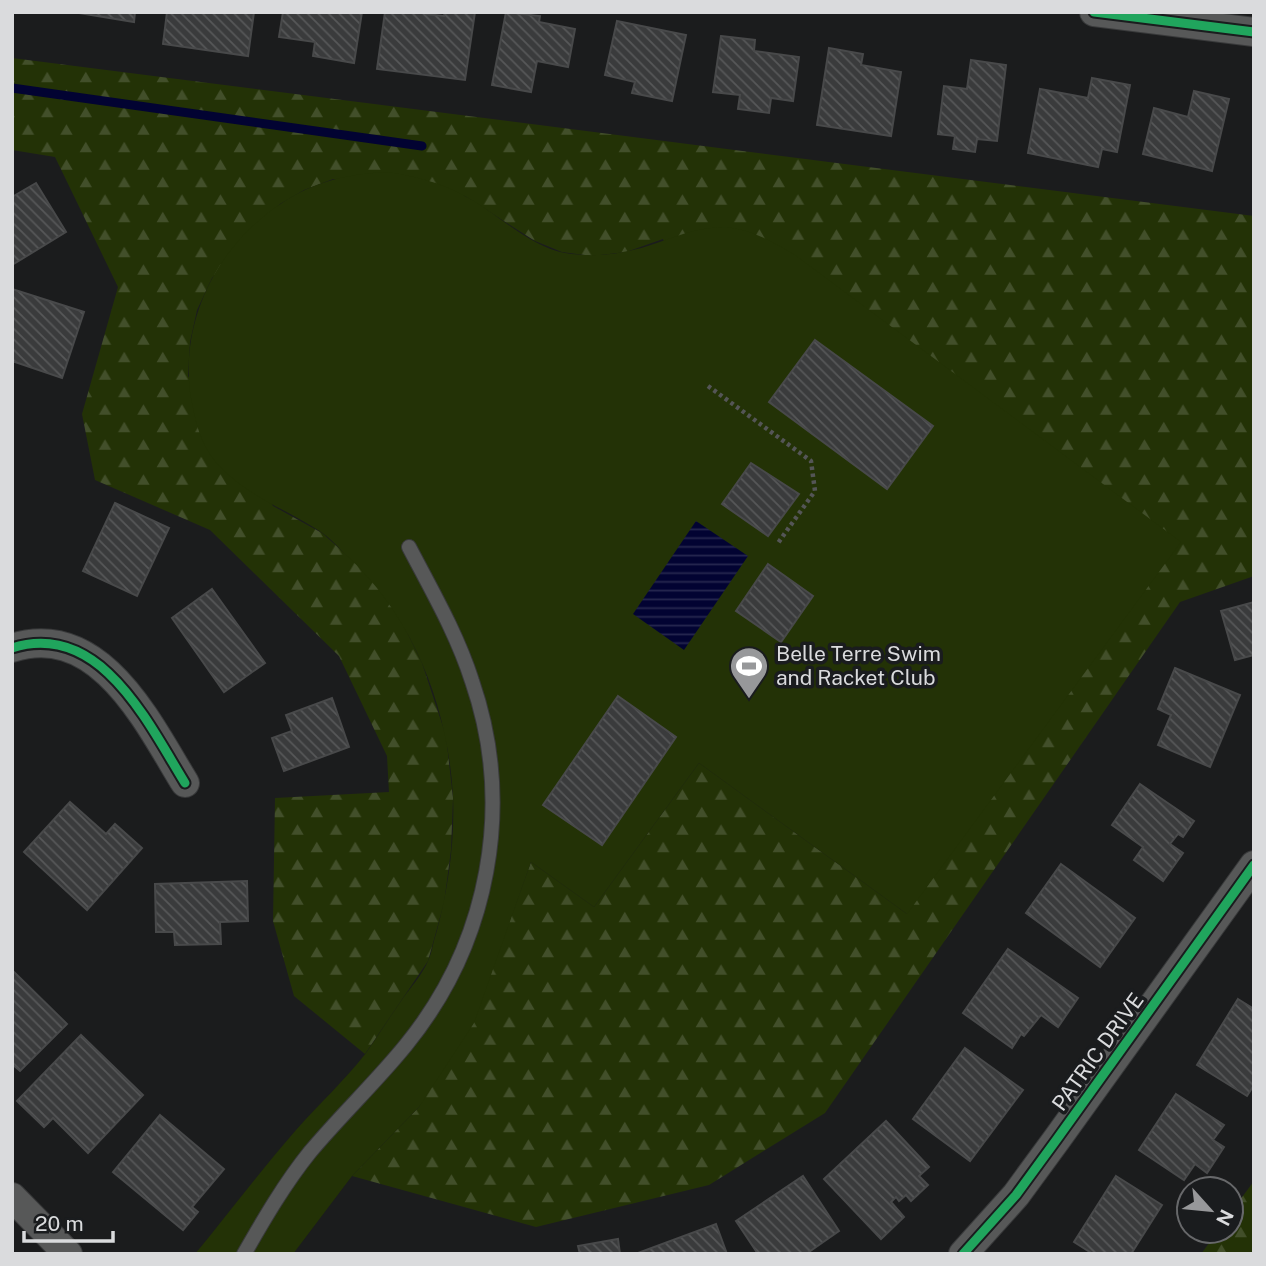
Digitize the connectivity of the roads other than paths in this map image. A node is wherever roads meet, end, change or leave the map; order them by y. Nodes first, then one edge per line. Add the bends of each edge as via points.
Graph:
1 (1094, 12) edge
2 (1254, 32) edge
3 (409, 547) dead end
4 (12, 648) edge
5 (185, 783) dead end
6 (1254, 865) edge
7 (12, 1197) edge
8 (68, 1254) edge
9 (244, 1254) edge
10 (963, 1254) edge

1 - 2 street
3 - 9 lane via 455,637 473,682 485,732 492,782 491,831 481,901 454,973 430,1012 309,1154
4 - 5 street via 44,643 85,655 100,666 141,711
6 - 10 street, PATRIC DRIVE via 1058,1139
7 - 8 street

